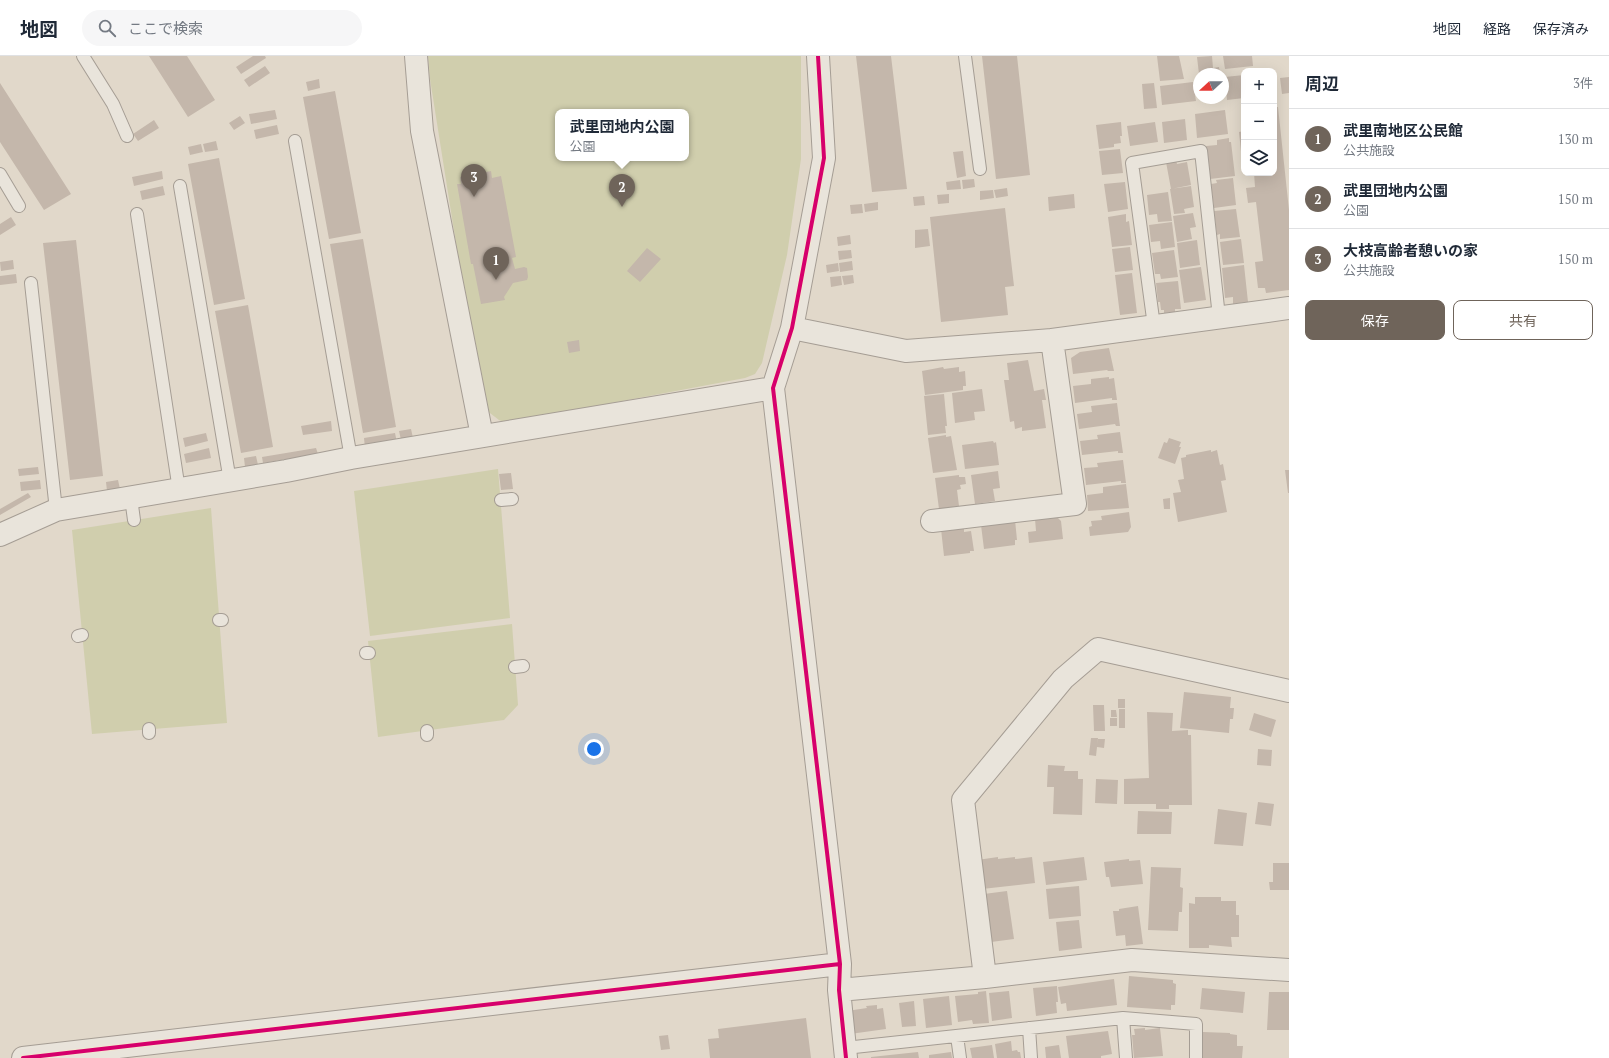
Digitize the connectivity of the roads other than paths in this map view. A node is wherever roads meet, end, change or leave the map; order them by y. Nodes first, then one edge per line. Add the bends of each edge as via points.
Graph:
1 (83, 56) edge
2 (416, 56) edge
3 (818, 56) edge
4 (966, 56) edge
5 (127, 136) dead end
6 (295, 141) dead end
7 (980, 169) dead end
8 (0, 174) edge
9 (180, 186) dead end
10 (19, 206) dead end
11 (137, 214) dead end
12 (31, 283) dead end
13 (1289, 308) edge
14 (1219, 317) junction
15 (1154, 326) junction
16 (792, 328) junction
17 (1052, 340) junction
18 (773, 388) junction
19 (482, 436) junction
20 (351, 458) junction
21 (230, 481) junction
22 (179, 490) junction
23 (131, 498) junction
24 (56, 510) junction
25 (134, 520) dead end
26 (932, 521) dead end
27 (0, 535) edge
28 (1289, 692) edge
29 (840, 964) junction
30 (1289, 970) edge
31 (985, 977) junction
32 (839, 990) junction
33 (1122, 1018) junction
34 (1028, 1028) junction
35 (957, 1036) junction
36 (845, 1053) edge
37 (23, 1058) edge
38 (960, 1058) edge
39 (1031, 1058) edge
40 (1126, 1058) edge
41 (1196, 1058) edge

1 - 5 lane via 113,104
2 - 19 street via 422,131
3 - 16 street via 824,158
4 - 7 lane
6 - 20 lane
8 - 10 lane
9 - 21 lane
11 - 22 lane
12 - 24 lane
13 - 14 street
14 - 15 street
14 - 15 lane via 1201,151 1132,163
15 - 17 street
16 - 17 street via 906,351
16 - 18 street
17 - 26 street via 1075,504
18 - 19 street
18 - 29 street
19 - 20 street
20 - 21 street
21 - 22 street
22 - 23 street
23 - 24 street
23 - 25 lane
24 - 27 street
28 - 31 street via 1098,649 1063,679 962,800
29 - 32 street
29 - 37 street
30 - 31 street via 1132,960
31 - 32 street
32 - 36 street
33 - 34 lane
33 - 40 lane
33 - 41 lane via 1196,1024
34 - 35 lane
34 - 39 lane
35 - 36 lane
35 - 38 lane

